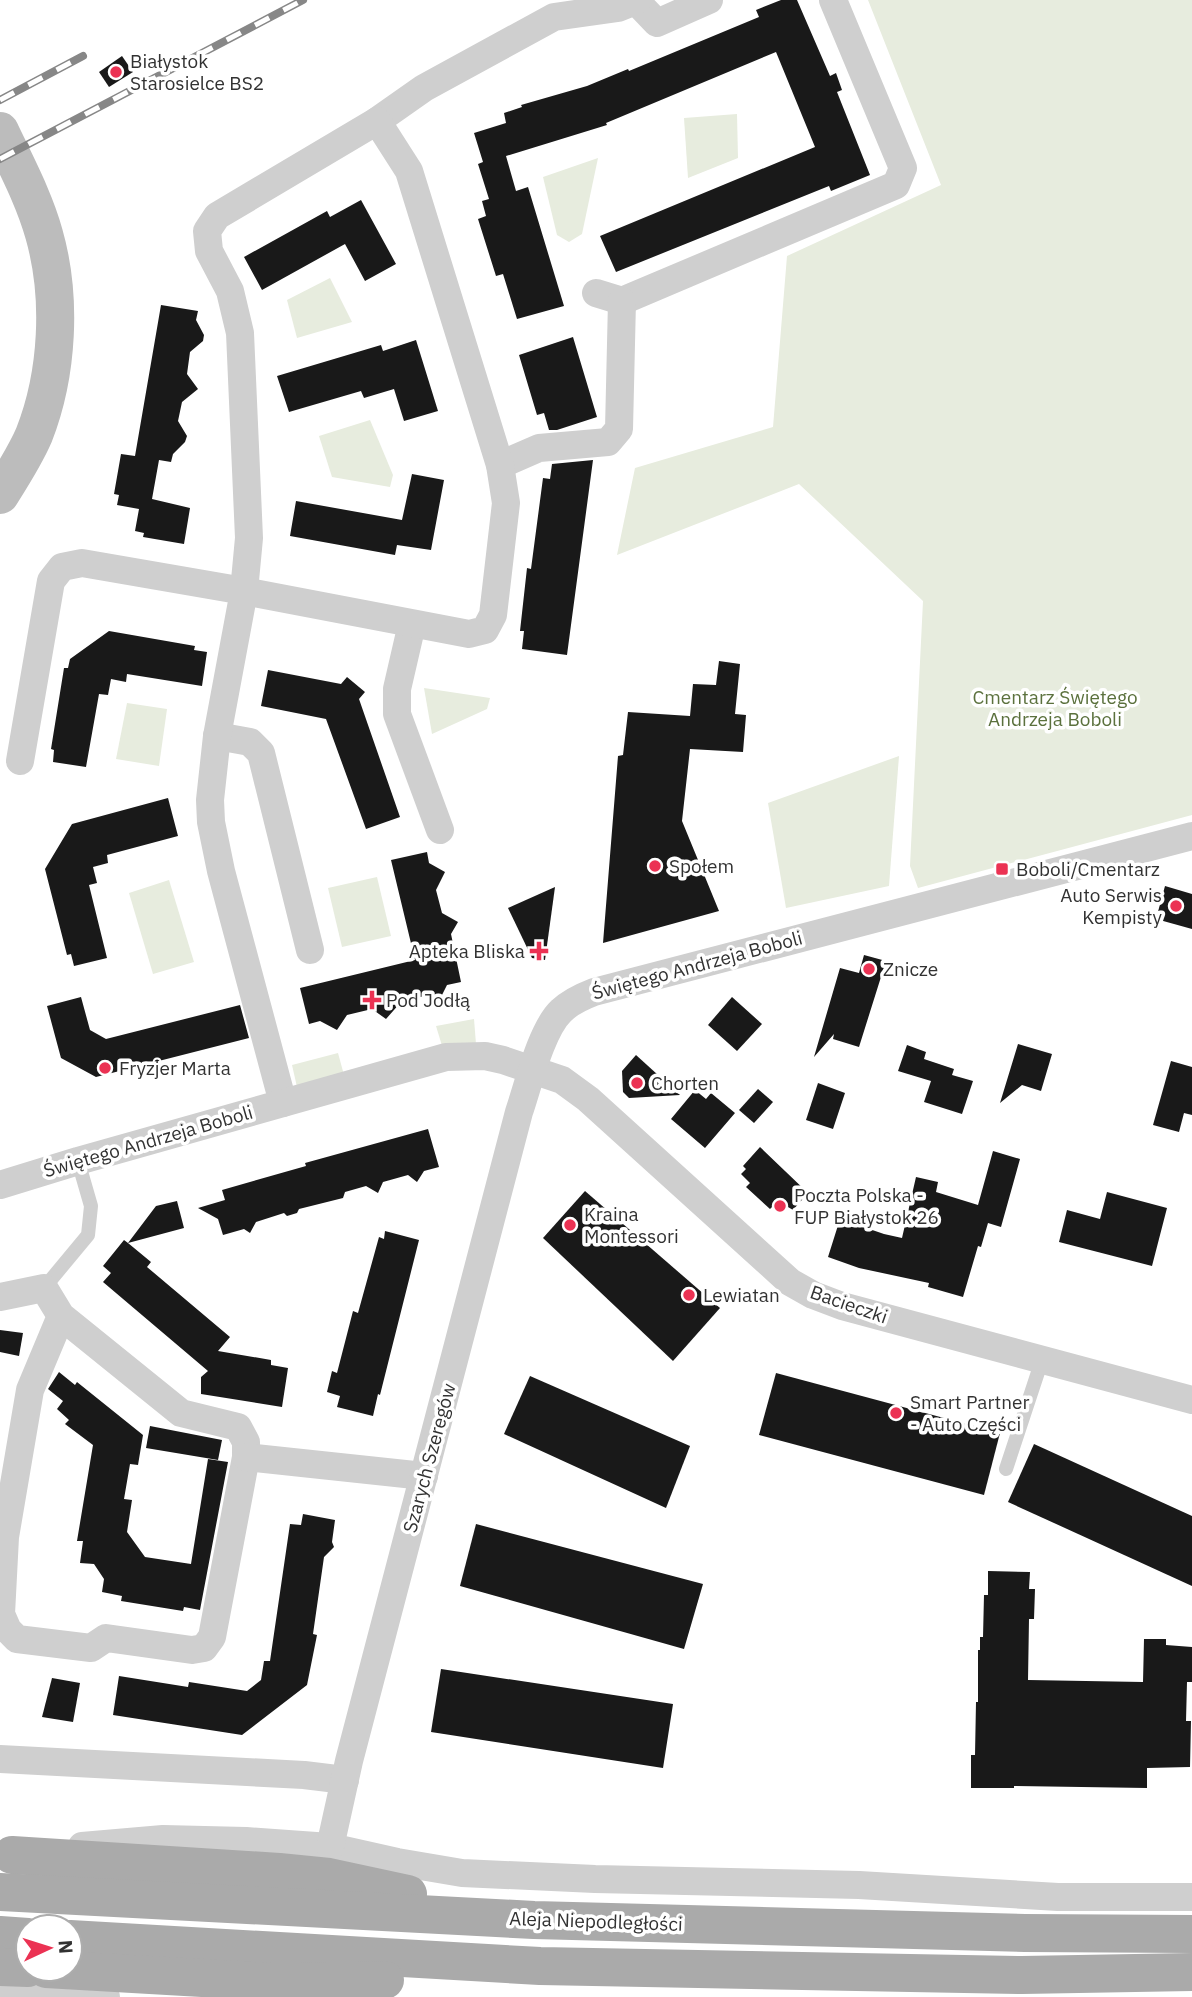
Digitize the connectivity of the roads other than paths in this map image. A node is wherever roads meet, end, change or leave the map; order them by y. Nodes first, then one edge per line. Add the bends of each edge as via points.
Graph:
1 (709, 0) edge
2 (833, 0) edge
3 (637, 1) edge
4 (377, 121) junction
5 (0, 131) edge
6 (500, 465) junction
7 (0, 495) edge
8 (244, 591) junction
9 (412, 624) junction
10 (217, 736) junction
11 (20, 761) dead end
12 (440, 830) dead end
13 (1192, 836) edge
14 (310, 950) dead end
15 (533, 1070) junction
16 (283, 1102) junction
17 (78, 1161) junction
18 (0, 1185) edge
19 (44, 1288) junction
20 (0, 1297) edge
21 (61, 1317) junction
22 (1041, 1360) junction
23 (1192, 1401) edge
24 (246, 1457) junction
25 (1006, 1469) dead end
26 (424, 1476) junction
27 (0, 1759) edge
28 (345, 1780) junction
29 (330, 1847) junction
30 (6, 1855) edge
31 (0, 1892) edge
32 (1192, 1897) edge
33 (534, 1920) junction
34 (1192, 1934) edge
35 (84, 1940) edge
36 (540, 1966) junction
37 (84, 1971) edge
38 (1192, 1972) edge
39 (0, 1991) edge
40 (106, 1997) edge

1 - 3 street via 657,23
2 - 6 street via 903,168 897,185 609,297 619,429 608,442 540,448
3 - 4 street via 554,17 424,88
4 - 6 street via 409,171
4 - 8 street via 218,216 207,231 209,251 230,291 240,333 250,538
5 - 7 street via 45,236 53,277 55,344 49,388 33,436
6 - 9 street via 506,503 493,615 485,630 469,634
8 - 9 street
8 - 10 street
8 - 11 street via 82,564 62,567 51,581
9 - 12 street via 397,689 397,714
10 - 14 street via 250,742 261,753
10 - 16 street via 211,822
13 - 15 street, Świętego Andrzeja Boboli via 594,992 559,1013
15 - 16 street, Świętego Andrzeja Boboli via 485,1056 446,1057
15 - 22 street, Bacieczki via 562,1080 588,1099 790,1282 842,1306
15 - 26 street, Szarych Szeregów
16 - 17 street, Świętego Andrzeja Boboli
17 - 18 street, Świętego Andrzeja Boboli
17 - 19 lane via 91,1206 88,1235
19 - 20 street
19 - 21 street
21 - 24 street via 181,1413 238,1427 246,1442
21 - 24 street via 30,1390 5,1537 1,1614 17,1639 91,1648 106,1638 204,1648 212,1637
22 - 23 street, Bacieczki
22 - 25 lane
24 - 26 street
26 - 28 street, Szarych Szeregów
27 - 28 street
28 - 29 street, Szarych Szeregów
29 - 30 street via 163,1839
29 - 32 street via 462,1873 859,1885 1059,1897
30 - 33 main road via 329,1877
31 - 33 main road, Aleja Niepodległości
33 - 34 main road, Aleja Niepodległości
35 - 36 main road
36 - 37 main road via 406,1980 271,1982
36 - 38 main road via 1022,1975
39 - 40 street

